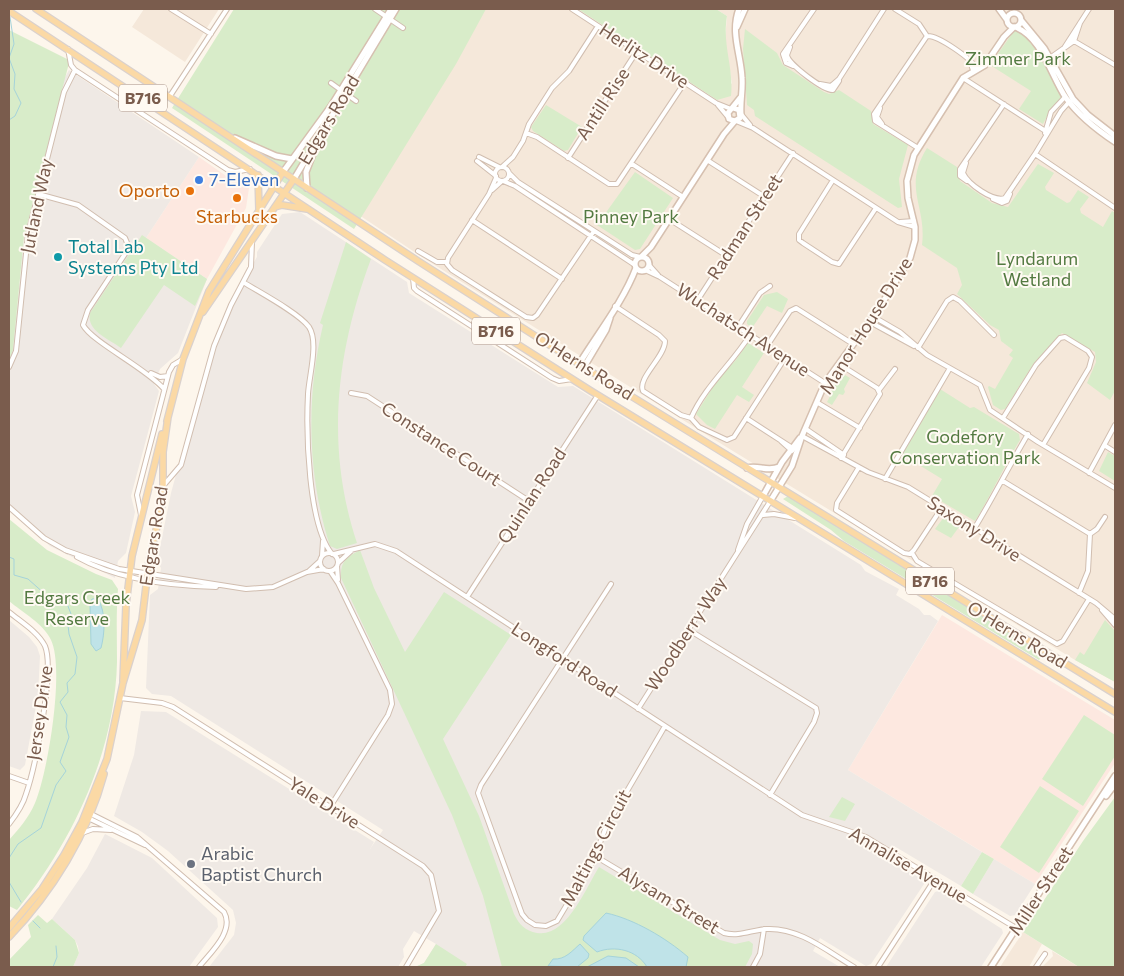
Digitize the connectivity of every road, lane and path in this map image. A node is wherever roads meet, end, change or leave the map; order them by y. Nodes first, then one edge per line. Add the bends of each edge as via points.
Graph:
1 (36, 9) edge
2 (171, 9) edge
3 (227, 9) edge
4 (374, 9) edge
5 (391, 9) edge
6 (396, 9) edge
7 (572, 9) edge
8 (739, 9) edge
9 (745, 9) edge
10 (814, 9) edge
11 (884, 9) edge
12 (895, 9) edge
13 (1000, 9) edge
14 (1022, 9) edge
15 (1089, 9) edge
16 (9, 11) edge
17 (1014, 12) edge
18 (388, 18) junction
19 (1021, 19) junction
20 (1008, 20) junction
21 (598, 26) junction
22 (1014, 27) junction
23 (403, 28) dead end
24 (736, 30) junction
25 (211, 34) junction
26 (927, 36) junction
27 (1004, 37) junction
28 (1074, 39) junction
29 (68, 49) junction
30 (637, 51) junction
31 (1050, 58) junction
32 (1115, 66) edge
33 (975, 69) junction
34 (75, 70) junction
35 (964, 77) junction
36 (684, 82) junction
37 (331, 83) dead end
38 (343, 92) junction
39 (1067, 95) junction
40 (170, 96) junction
41 (740, 97) junction
42 (356, 101) dead end
43 (1071, 101) junction
44 (716, 103) junction
45 (1004, 104) junction
46 (732, 108) junction
47 (741, 114) junction
48 (728, 117) junction
49 (736, 121) junction
50 (753, 128) junction
51 (1046, 132) junction
52 (526, 133) junction
53 (724, 134) junction
54 (230, 136) junction
55 (319, 136) junction
56 (1115, 136) edge
57 (1115, 142) edge
58 (918, 148) junction
59 (793, 154) junction
60 (1035, 154) junction
61 (513, 157) junction
62 (568, 158) junction
63 (292, 159) junction
64 (707, 160) junction
65 (632, 164) junction
66 (502, 167) junction
67 (250, 169) junction
68 (283, 172) junction
69 (509, 173) junction
70 (258, 175) junction
71 (496, 177) junction
72 (294, 179) junction
73 (833, 180) junction
74 (502, 181) junction
75 (274, 186) junction
76 (307, 188) junction
77 (284, 192) junction
78 (38, 194) junction
79 (489, 194) junction
80 (683, 197) junction
81 (765, 197) junction
82 (275, 207) junction
83 (876, 208) junction
84 (1115, 208) edge
85 (310, 209) junction
86 (259, 210) junction
87 (669, 219) junction
88 (472, 220) junction
89 (914, 224) junction
90 (592, 233) junction
91 (252, 242) junction
92 (651, 247) junction
93 (418, 250) dead end
94 (727, 256) junction
95 (640, 257) junction
96 (447, 262) junction
97 (648, 263) junction
98 (639, 269) junction
99 (660, 277) junction
100 (413, 278) junction
101 (562, 279) junction
102 (243, 282) junction
103 (770, 286) dead end
104 (697, 301) junction
105 (615, 306) junction
106 (874, 317) junction
107 (870, 322) junction
108 (738, 327) junction
109 (194, 329) junction
110 (750, 335) junction
111 (994, 335) dead end
112 (853, 344) junction
113 (767, 346) junction
114 (918, 348) junction
115 (785, 358) junction
116 (183, 359) junction
117 (840, 364) junction
118 (581, 365) junction
119 (9, 366) edge
120 (950, 368) junction
121 (895, 369) dead end
122 (147, 371) junction
123 (168, 376) junction
124 (572, 379) junction
125 (825, 383) junction
126 (164, 389) junction
127 (879, 390) junction
128 (351, 393) dead end
129 (598, 395) junction
130 (818, 404) junction
131 (168, 417) junction
132 (691, 418) junction
133 (746, 418) junction
134 (1003, 418) junction
135 (1115, 426) edge
136 (860, 428) junction
137 (806, 429) junction
138 (1028, 434) junction
139 (802, 436) junction
140 (1043, 445) junction
141 (1104, 445) junction
142 (793, 450) junction
143 (1115, 452) edge
144 (843, 456) junction
145 (779, 467) junction
146 (859, 467) junction
147 (746, 468) junction
148 (1089, 473) junction
149 (787, 476) junction
150 (886, 478) junction
151 (1003, 481) junction
152 (770, 483) junction
153 (163, 486) junction
154 (1114, 487) edge
155 (779, 488) junction
156 (787, 493) junction
157 (763, 496) junction
158 (771, 500) junction
159 (529, 501) junction
160 (9, 507) edge
161 (941, 508) junction
162 (141, 515) junction
163 (762, 515) junction
164 (1105, 517) dead end
165 (817, 529) junction
166 (974, 529) junction
167 (1090, 534) junction
168 (323, 539) junction
169 (65, 550) junction
170 (351, 551) junction
171 (912, 553) junction
172 (333, 554) junction
173 (321, 558) junction
174 (735, 559) junction
175 (338, 564) junction
176 (324, 569) junction
177 (130, 570) junction
178 (330, 571) junction
179 (307, 572) junction
180 (147, 576) junction
181 (129, 577) junction
182 (338, 583) junction
183 (611, 584) dead end
184 (1079, 593) junction
185 (467, 597) junction
186 (1088, 599) junction
187 (1096, 604) junction
188 (9, 612) edge
189 (1115, 619) edge
190 (1115, 625) edge
191 (689, 630) junction
192 (563, 660) junction
193 (123, 683) junction
194 (1099, 684) junction
195 (1115, 690) edge
196 (1115, 694) edge
197 (120, 698) junction
198 (638, 709) junction
199 (1115, 712) edge
200 (664, 726) junction
201 (9, 776) edge
202 (1115, 776) edge
203 (29, 783) junction
204 (1115, 784) edge
205 (770, 795) junction
206 (330, 807) junction
207 (1091, 814) junction
208 (87, 815) junction
209 (9, 824) edge
210 (116, 831) junction
211 (81, 834) junction
212 (153, 849) junction
213 (595, 856) junction
214 (935, 879) junction
215 (11, 926) edge
216 (1016, 928) junction
217 (764, 929) junction
218 (9, 937) edge
219 (1045, 954) dead end
220 (199, 967) edge
221 (406, 967) edge
222 (753, 967) edge
223 (854, 967) edge
224 (878, 967) edge
225 (991, 967) edge
226 (1036, 967) edge

1 - 40 main road, O'Herns Road / B716
2 - 25 street
3 - 25 street
4 - 18 street
5 - 18 street, Edgars Road
6 - 18 street, Edgars Road
7 - 21 street, Herlitz Drive
8 - 24 street
9 - 24 street
10 - 11 street via 790,47 787,58 820,84 831,86 839,79
12 - 26 street via 919,24
13 - 17 street
13 - 20 street
14 - 19 street
15 - 28 street
16 - 29 main road, O'Herns Road / B716
17 - 19 street
17 - 20 street, Manor House Drive
18 - 23 street
18 - 38 street, Edgars Road
19 - 22 street, Manor House Drive
19 - 31 street
20 - 22 street
20 - 27 street, Manor House Drive
21 - 30 street, Herlitz Drive
21 - 52 street via 568,71 552,88
22 - 27 street, Manor House Drive
22 - 39 street via 1025,32 1040,50
24 - 41 street via 742,77
25 - 40 street
26 - 33 street via 935,37 968,58
26 - 58 street via 874,114 875,121
27 - 33 street, Manor House Drive via 986,63
28 - 31 street
28 - 32 street
29 - 34 street
29 - 67 main road, O'Herns Road / B716
30 - 36 street, Herlitz Drive
30 - 62 street, Antill Rise
31 - 39 street
33 - 35 street, Manor House Drive
34 - 67 street via 228,170
34 - 78 street, Jutland Way via 64,92
35 - 45 street
35 - 58 street, Manor House Drive
36 - 44 street, Herlitz Drive
36 - 65 street
37 - 38 street
38 - 42 street
38 - 55 street, Edgars Road
38 - 63 street, Edgars Road
39 - 43 street
39 - 51 street via 1051,112
40 - 54 main road, O'Herns Road / B716
41 - 46 street
41 - 47 street
43 - 51 street
43 - 56 street
43 - 57 street via 1095,128
44 - 46 street, Herlitz Drive
44 - 48 street, Herlitz Drive
45 - 51 street
45 - 60 street via 960,169 962,179 1002,203 1007,201
46 - 47 street
46 - 48 street
47 - 49 street
47 - 50 street
48 - 49 street
48 - 53 street
49 - 50 street
49 - 53 street
50 - 59 street
51 - 60 street
52 - 61 street
52 - 62 street
53 - 64 street
54 - 63 street via 276,156
54 - 68 main road, O'Herns Road / B716
55 - 72 street, Edgars Road
55 - 76 street via 306,172
58 - 89 street, Manor House Drive via 910,164 907,181
59 - 73 street
59 - 81 street, Radman Street
60 - 84 street
61 - 66 street
61 - 69 street
62 - 65 street via 612,185 619,182
63 - 68 street, Edgars Road
64 - 80 street
64 - 81 street
65 - 80 street
66 - 69 street
66 - 71 street via 496,172
66 - 71 street via 478,159
67 - 70 main road, O'Herns Road / B716
68 - 72 main road, O'Herns Road / B716
68 - 75 main road, Edgars Road
69 - 74 street
69 - 90 street, Wuchatsch Avenue
70 - 75 main road, O'Herns Road / B716
70 - 86 main road
71 - 74 street
71 - 79 street
72 - 76 main road, O'Herns Road / B716
72 - 77 main road, Edgars Road
73 - 83 street
73 - 83 street via 799,234 799,240 804,244 839,264
74 - 79 street
74 - 90 street, Wuchatsch Avenue
75 - 77 main road, O'Herns Road / B716
75 - 86 main road, Edgars Road
76 - 118 main road, O'Herns Road / B716
77 - 82 main road, Edgars Road
77 - 85 main road, O'Herns Road / B716
78 - 119 street, Jutland Way via 28,234 16,351
78 - 122 street via 78,205 126,238 125,254 88,310 83,325 91,334
79 - 88 street
80 - 87 street
81 - 94 street, Radman Street
82 - 85 main road
82 - 91 main road, Edgars Road
83 - 89 street via 898,222
85 - 100 main road, O'Herns Road / B716
86 - 109 main road, Edgars Road via 213,282
87 - 92 street
87 - 94 street
88 - 96 street
88 - 101 street
89 - 106 street, Manor House Drive via 915,240 910,258
90 - 95 street, Wuchatsch Avenue
90 - 98 street, Wuchatsch Avenue
90 - 101 street
91 - 102 street via 252,264
91 - 109 main road, Edgars Road via 215,292
92 - 95 street
92 - 97 street
93 - 96 street via 437,262
94 - 104 street, Radman Street
95 - 97 street
95 - 98 street
96 - 101 street via 452,270 528,318 537,315
97 - 98 street
97 - 99 street, Wuchatsch Avenue
98 - 99 street, Wuchatsch Avenue
98 - 105 street
99 - 104 street, Wuchatsch Avenue
100 - 124 main road, O'Herns Road / B716
100 - 124 street, O'Herns Road via 417,291 552,378 559,381
102 - 153 street via 214,346 181,465
102 - 168 street via 301,320 312,333 308,441 312,485
103 - 108 street via 760,293
104 - 108 street, Wuchatsch Avenue
105 - 118 street
105 - 132 street via 665,341 664,349 641,387 645,393 682,416
106 - 107 street, Manor House Drive
106 - 114 street via 900,332
107 - 112 street, Manor House Drive
107 - 114 street
108 - 110 street, Wuchatsch Avenue
109 - 116 main road, Edgars Road
110 - 113 street, Wuchatsch Avenue
110 - 132 street via 736,357 718,375
111 - 114 street via 953,298 947,301
112 - 113 street via 796,308 790,311
112 - 117 street, Manor House Drive
113 - 115 street, Wuchatsch Avenue
114 - 120 street
115 - 125 street, Wuchatsch Avenue
115 - 133 street
116 - 123 street via 173,365
116 - 131 main road, Edgars Road
117 - 125 street, Manor House Drive
117 - 127 street
118 - 147 main road, O'Herns Road / B716
120 - 134 street via 980,385 988,408
120 - 150 street
121 - 127 street
122 - 123 street via 160,377
122 - 126 street
123 - 126 street
124 - 129 main road, O'Herns Road / B716
125 - 130 street, Manor House Drive
126 - 162 street via 137,495
127 - 136 street via 879,397
128 - 159 street, Constance Court via 367,396
129 - 157 main road, O'Herns Road / B716
129 - 159 street, Quinlan Road
130 - 136 street
130 - 137 street, Manor House Drive
131 - 153 main road, Edgars Road
131 - 162 main road, Edgars Road
132 - 133 street via 699,427 728,440 734,437
133 - 142 street
134 - 138 street
134 - 140 street via 1036,365 1060,338 1065,337 1088,351 1092,357 1089,368
135 - 141 street
136 - 144 street
137 - 139 street, Manor House Drive
137 - 144 street, Saxony Drive
138 - 140 street
138 - 151 street via 1007,468
139 - 142 street, Manor House Drive
139 - 144 street, Saxony Drive
140 - 148 street
141 - 143 street
141 - 148 street
142 - 145 street, Manor House Drive
142 - 149 street, Manor House Drive
144 - 146 street, Saxony Drive
145 - 147 street via 769,470
145 - 152 street, Manor House Drive
146 - 150 street, Saxony Drive
146 - 171 street via 836,510 902,552
147 - 152 main road, O'Herns Road / B716
148 - 154 street
149 - 155 street, Manor House Drive
149 - 156 street
150 - 161 street, Saxony Drive via 908,487
151 - 166 street
151 - 167 street
152 - 155 main road, O'Herns Road / B716
152 - 157 street, Manor House Drive
153 - 180 main road, Edgars Road
155 - 156 main road, O'Herns Road / B716
155 - 158 street, Manor House Drive
156 - 194 main road, O'Herns Road / B716
157 - 158 main road, O'Herns Road / B716
157 - 174 street, Woodberry Way via 747,524
158 - 163 street, Woodberry Way
158 - 165 main road, O'Herns Road / B716
159 - 185 street, Quinlan Road
160 - 169 street via 44,538
161 - 166 street, Saxony Drive
161 - 171 street
162 - 177 main road, Edgars Road
163 - 165 street via 788,515
163 - 174 street, Woodberry Way
164 - 167 street
165 - 199 main road, O'Herns Road / B716
166 - 184 street, Saxony Drive
167 - 184 street via 1087,576
168 - 172 street
168 - 173 street
169 - 177 street via 105,565
169 - 181 street via 102,570
170 - 172 street, Longford Road
170 - 175 street, Longford Road
170 - 185 street, Longford Road via 375,544 389,548
171 - 186 street via 917,561 1057,644 1062,643
172 - 173 street, Longford Road
172 - 175 street
173 - 176 street
173 - 179 street
174 - 191 street, Woodberry Way
175 - 178 street, Longford Road
175 - 182 street
176 - 178 street
176 - 179 street
177 - 180 street
177 - 181 main road, Edgars Road
178 - 182 street
179 - 180 street via 273,587 259,589
180 - 181 street
180 - 193 main road, Edgars Road via 141,627
181 - 193 main road, Edgars Road
182 - 206 street via 392,700 388,715
183 - 192 street
184 - 186 street, Saxony Drive
185 - 192 street, Longford Road
186 - 187 street, Saxony Drive
187 - 189 street, Saxony Drive
187 - 190 street, Saxony Drive
188 - 203 street, Jersey Drive via 39,638 47,653 46,696
191 - 198 street, Woodberry Way
191 - 205 street via 816,708 818,713 814,722
192 - 198 street, Longford Road
192 - 213 street, Maltings Circuit via 478,793 522,914 535,925 546,926 557,921
193 - 197 main road, Edgars Road
194 - 195 street
194 - 196 main road, O'Herns Road / B716
197 - 206 street, Yale Drive via 168,705
197 - 208 main road, Edgars Road via 107,759
198 - 200 street, Longford Road
200 - 205 street, Longford Road
200 - 213 street, Maltings Circuit via 606,826
201 - 203 street
202 - 207 street, Miller Street
203 - 209 street, Jersey Drive via 21,807
204 - 207 street, Miller Street
205 - 214 street, Annalise Avenue via 802,815 866,837
206 - 221 street, Yale Drive via 423,866 431,875 440,910
207 - 216 street, Miller Street
208 - 210 street
208 - 211 main road, Edgars Road
208 - 212 street via 125,829
208 - 215 main road, Edgars Road via 54,871
210 - 211 street via 93,829
210 - 212 street
211 - 215 main road, Edgars Road via 44,894
212 - 220 street via 226,916 225,931
213 - 217 street, Alysam Street via 724,933 734,935
214 - 216 street, Annalise Avenue
214 - 224 street
215 - 218 main road, Edgars Road
216 - 225 street, Miller Street
217 - 222 street via 760,954
217 - 223 street, Alysam Street via 782,929 801,935
219 - 226 street

